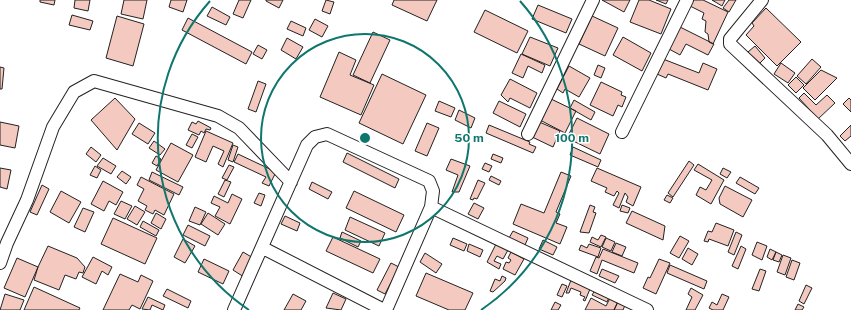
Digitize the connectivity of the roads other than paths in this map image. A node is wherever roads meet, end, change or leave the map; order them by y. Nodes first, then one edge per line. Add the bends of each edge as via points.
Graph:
1 (592, 0) edge
2 (687, 0) edge
3 (762, 0) edge
4 (622, 132) dead end
5 (528, 134) dead end
6 (851, 164) edge
7 (291, 182) junction
8 (431, 206) junction
9 (263, 248) junction
10 (0, 263) edge
11 (234, 310) edge
12 (385, 310) edge
13 (647, 310) edge

1 - 5 street
2 - 4 street
3 - 6 street via 730,39 730,44 827,134
7 - 8 street via 307,145 315,137 327,134 429,181 433,191
7 - 9 street
7 - 10 street via 239,128 218,116 94,81 74,92 53,127 27,200
8 - 12 street
8 - 13 street
9 - 11 street
9 - 12 street

